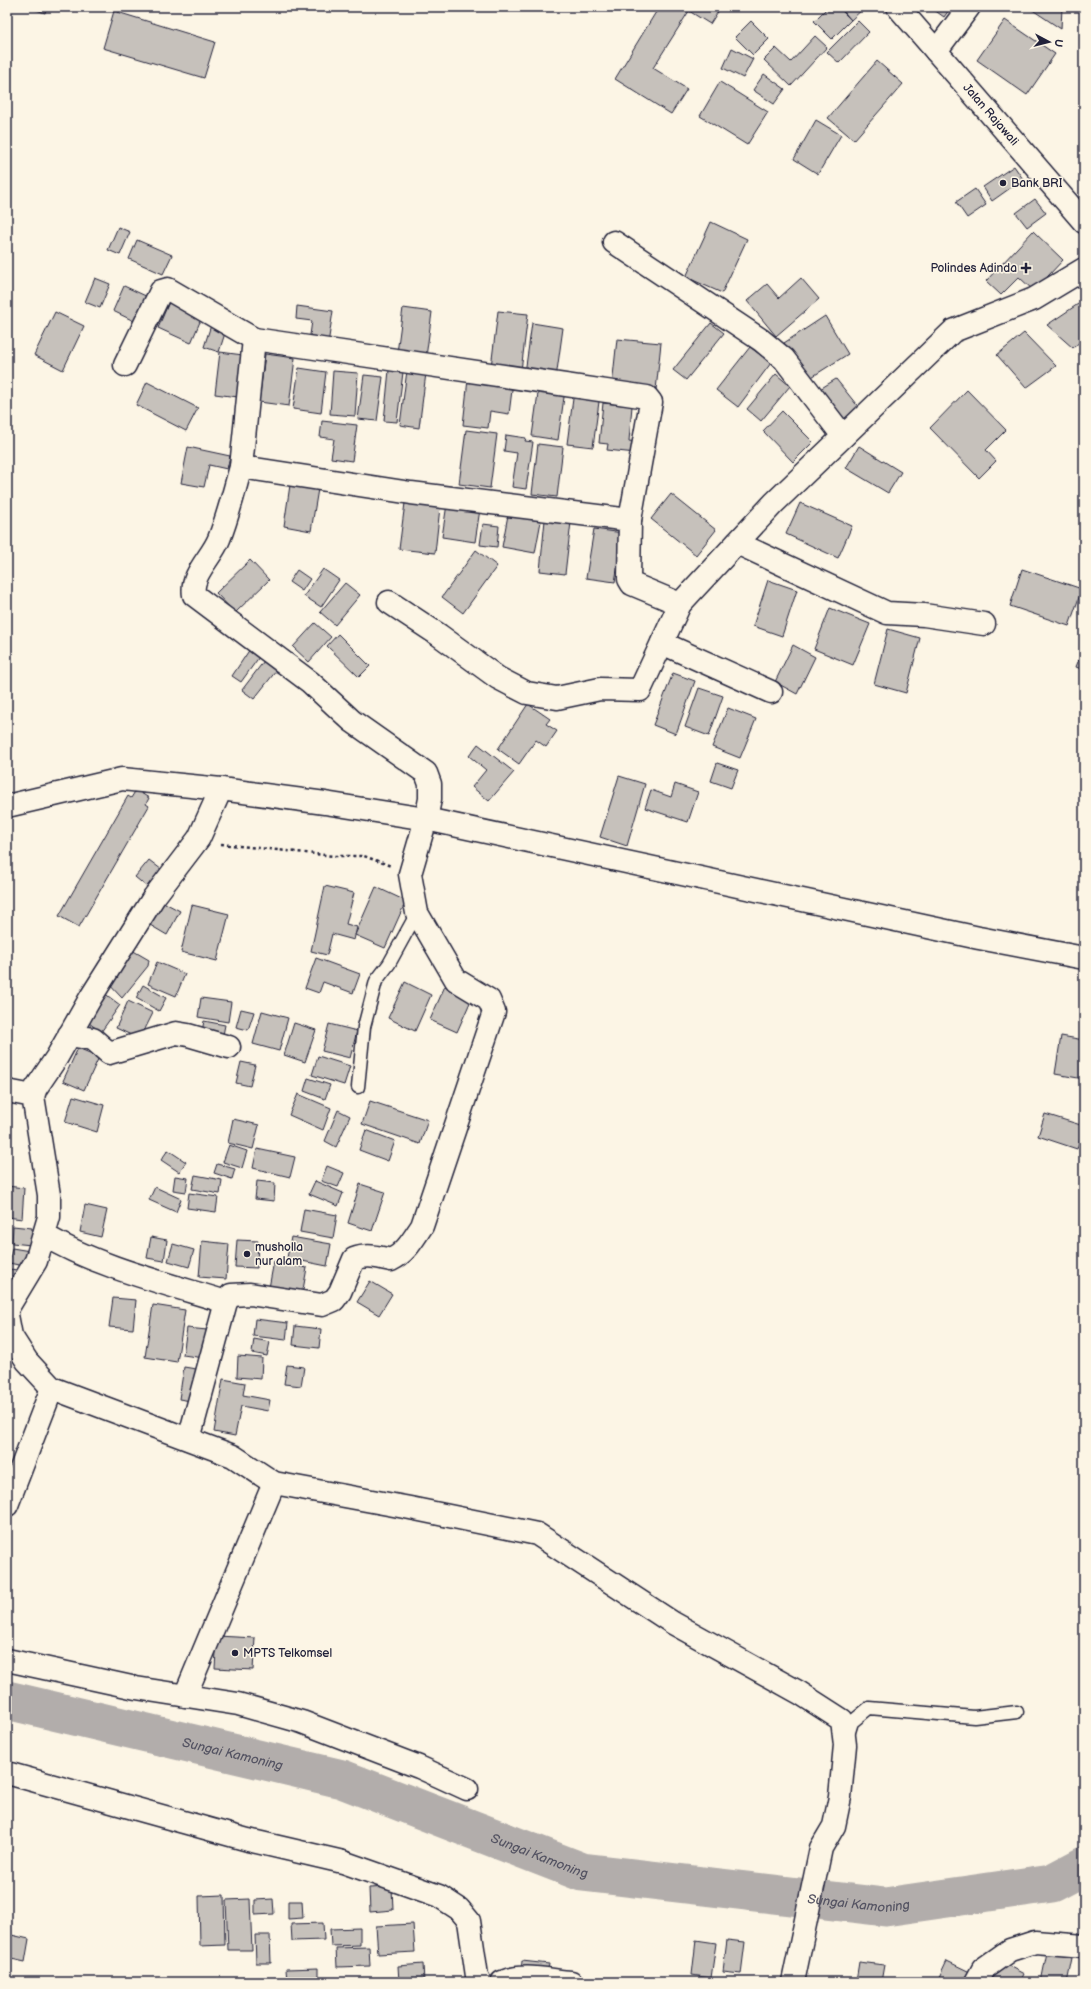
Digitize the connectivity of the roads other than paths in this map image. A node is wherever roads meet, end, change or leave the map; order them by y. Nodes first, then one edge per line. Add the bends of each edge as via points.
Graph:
1 (898, 7) edge
2 (969, 7) edge
3 (936, 51) junction
4 (1084, 222) edge
5 (614, 242) dead end
6 (1084, 269) edge
7 (254, 339) junction
8 (125, 365) dead end
9 (843, 436) junction
10 (241, 467) junction
11 (630, 520) junction
12 (737, 543) junction
13 (389, 602) dead end
14 (680, 604) junction
15 (984, 624) dead end
16 (662, 643) junction
17 (770, 692) dead end
18 (221, 789) junction
19 (7, 806) edge
20 (426, 819) junction
21 (418, 913) junction
22 (1083, 953) edge
23 (69, 1035) junction
24 (230, 1047) dead end
25 (358, 1087) dead end
26 (7, 1091) edge
27 (33, 1096) junction
28 (44, 1234) junction
29 (226, 1302) junction
30 (7, 1309) edge
31 (7, 1315) edge
32 (52, 1388) junction
33 (189, 1439) junction
34 (274, 1483) junction
35 (7, 1505) edge
36 (7, 1660) edge
37 (185, 1696) junction
38 (1017, 1712) dead end
39 (845, 1745) junction
40 (7, 1773) edge
41 (467, 1788) dead end
42 (1084, 1946) edge
43 (480, 1982) edge
44 (502, 1982) edge
45 (571, 1982) edge
46 (793, 1982) edge
47 (976, 1982) edge

1 - 3 street, Jalan Rajawali
2 - 3 street
3 - 4 street, Jalan Rajawali
5 - 9 street via 761,340 784,359
6 - 9 street via 1034,299 953,331
7 - 8 street via 168,289 161,291
7 - 10 street
7 - 11 street via 647,397 650,402
9 - 12 street
10 - 11 street via 411,493
10 - 20 street via 219,540 197,577 193,588 194,595 310,682 352,721 426,773 430,784 430,799
11 - 14 street via 629,579 632,584
12 - 14 street
12 - 15 street via 887,613 924,615
13 - 16 street via 439,634 498,678 527,693 544,696 569,697 600,689 640,690
14 - 16 street
16 - 17 street
18 - 19 street via 122,779
18 - 20 street
18 - 23 street via 199,838 154,897
20 - 21 street via 410,874
20 - 22 street via 979,938
21 - 25 lane via 389,964 376,981 364,1027
21 - 29 street via 456,980 489,1000 494,1012 422,1226 403,1253 396,1258 391,1260 362,1256 354,1259 340,1292 334,1300 322,1305 250,1294 231,1295
23 - 24 street via 92,1039 109,1053 176,1033
23 - 27 street
26 - 27 street
27 - 28 street via 49,1195 49,1217
28 - 29 street via 64,1248
28 - 30 street via 36,1261
29 - 33 street
31 - 32 street via 12,1336 27,1361
32 - 33 street
32 - 35 street
33 - 34 street via 233,1456
34 - 37 street
34 - 39 street via 537,1534 673,1623 800,1693 842,1720
36 - 37 street
37 - 41 street via 238,1704 302,1722
38 - 39 lane via 974,1717 868,1708 852,1722
39 - 46 street via 840,1797 834,1826 821,1848
40 - 43 street via 248,1840 343,1862 439,1896 459,1909 469,1920
42 - 47 street via 1035,1942 1010,1950 983,1969
44 - 45 street via 527,1977

